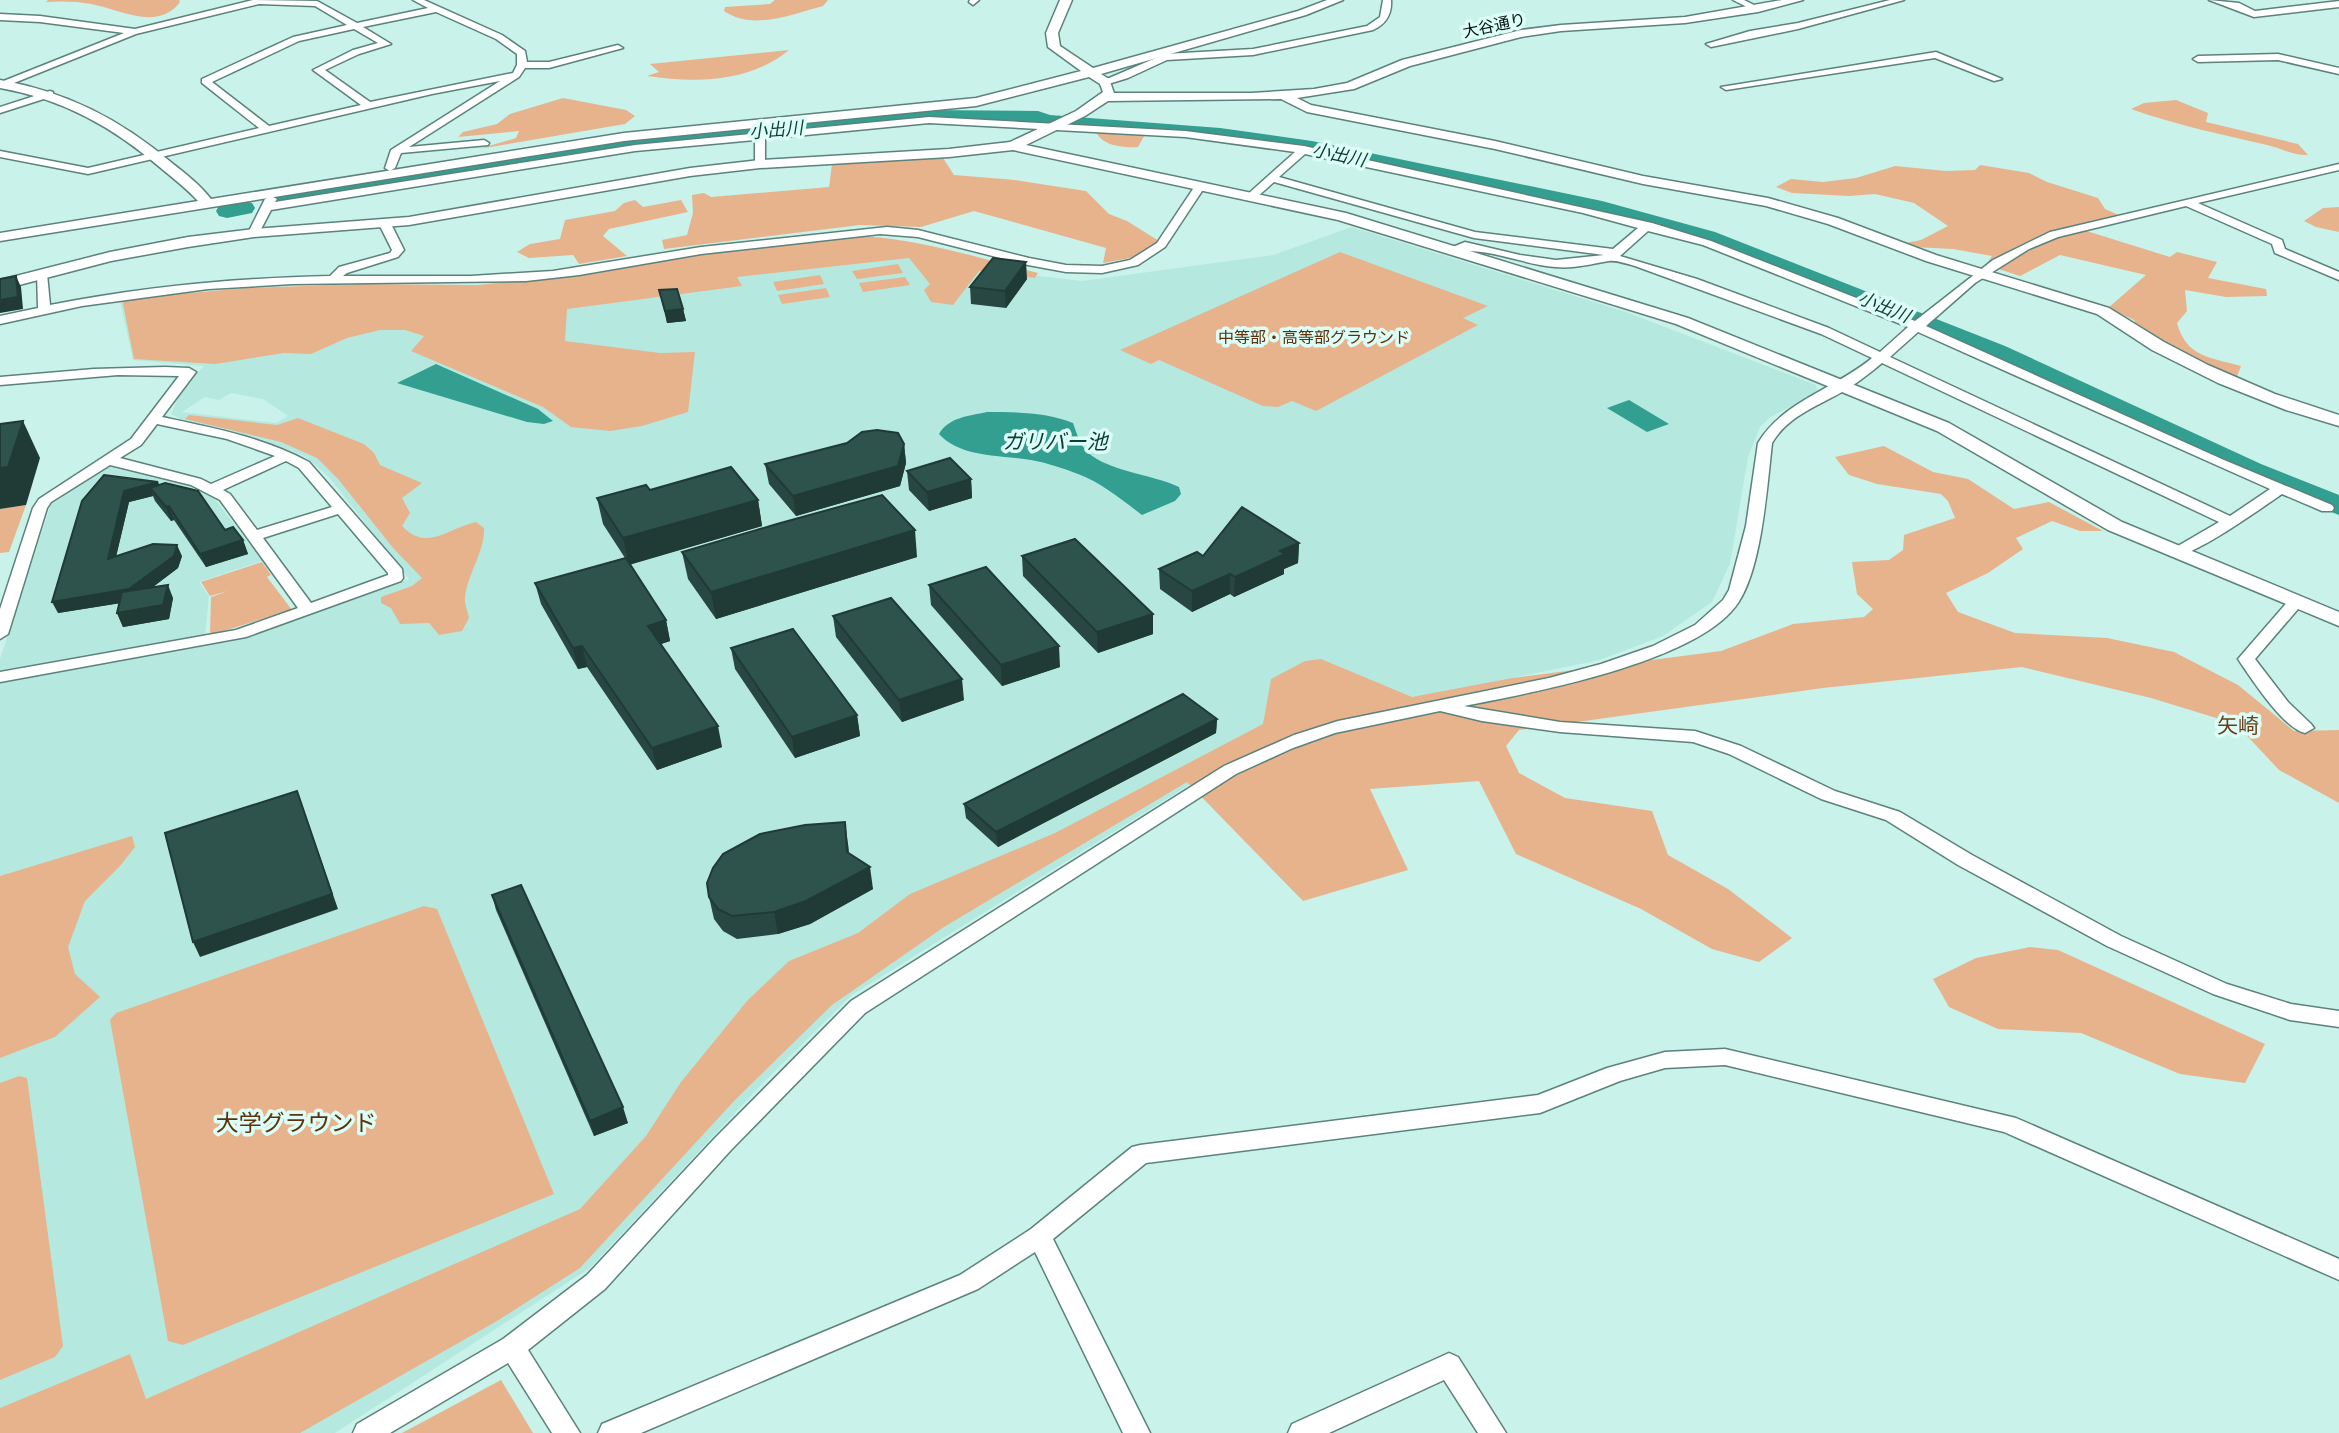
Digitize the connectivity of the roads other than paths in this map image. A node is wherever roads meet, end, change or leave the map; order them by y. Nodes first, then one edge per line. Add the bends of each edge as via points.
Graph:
1 (417, 0) edge
2 (1066, 0) edge
3 (1320, 0) edge
4 (1337, 0) edge
5 (1387, 0) edge
6 (1737, 0) edge
7 (1797, 0) edge
8 (1900, 0) edge
9 (2213, 0) edge
10 (2300, 0) edge
11 (2339, 4) edge
12 (2316, 7) junction
13 (436, 9) junction
14 (1758, 9) junction
15 (0, 17) edge
16 (357, 27) junction
17 (133, 32) junction
18 (1711, 44) dead end
19 (618, 48) dead end
20 (2198, 59) dead end
21 (519, 70) junction
22 (1086, 71) junction
23 (2339, 71) edge
24 (1997, 79) dead end
25 (1105, 82) junction
26 (2, 84) edge
27 (1727, 86) dead end
28 (50, 94) junction
29 (1107, 97) junction
30 (1286, 97) junction
31 (369, 106) junction
32 (0, 110) edge
33 (1058, 124) junction
34 (268, 130) junction
35 (760, 135) junction
36 (484, 143) dead end
37 (1013, 146) junction
38 (1304, 149) junction
39 (395, 152) junction
40 (0, 154) edge
41 (157, 156) junction
42 (760, 164) junction
43 (2339, 166) edge
44 (390, 168) junction
45 (1271, 178) junction
46 (1201, 185) junction
47 (275, 193) junction
48 (1251, 196) junction
49 (206, 201) junction
50 (2185, 202) junction
51 (267, 207) junction
52 (385, 224) junction
53 (1648, 225) junction
54 (0, 231) edge
55 (254, 233) junction
56 (0, 237) edge
57 (1454, 249) junction
58 (1612, 255) junction
59 (1983, 273) junction
60 (41, 274) junction
61 (2339, 276) edge
62 (333, 280) junction
63 (0, 285) edge
64 (44, 309) junction
65 (0, 320) edge
66 (1921, 322) junction
67 (1882, 356) junction
68 (0, 381) edge
69 (1844, 385) junction
70 (153, 419) junction
71 (2339, 421) edge
72 (288, 455) junction
73 (109, 460) junction
74 (213, 489) junction
75 (2280, 489) junction
76 (343, 508) junction
77 (2327, 508) dead end
78 (2231, 522) junction
79 (254, 536) junction
80 (2176, 552) junction
81 (2296, 603) junction
82 (308, 610) junction
83 (2339, 620) edge
84 (0, 634) edge
85 (0, 677) edge
86 (1439, 705) junction
87 (2305, 728) dead end
88 (2339, 1019) edge
89 (1040, 1236) junction
90 (2339, 1270) edge
91 (512, 1347) junction
92 (366, 1433) edge
93 (567, 1433) edge
94 (611, 1433) edge
95 (1137, 1433) edge
96 (1301, 1433) edge
97 (1493, 1433) edge

1 - 13 street
2 - 22 street via 1051,40 1060,54
3 - 22 street
4 - 22 street
5 - 25 street via 1381,24 1370,28 1253,52 1165,57
6 - 14 street
7 - 14 street, 大谷通り
8 - 18 street
9 - 12 street via 2254,13
10 - 12 street
11 - 12 street
13 - 16 street
13 - 21 street via 499,37 522,53
14 - 30 street, 大谷通り via 1521,34 1406,62 1350,86
15 - 17 street
16 - 17 street via 317,4 259,1
16 - 31 street via 385,46 356,52 318,70
16 - 34 street via 296,39 205,81
17 - 26 street
19 - 21 street
20 - 23 street via 2278,57
21 - 31 street
21 - 39 street
22 - 25 street
22 - 44 street via 944,100 644,128
22 - 47 street via 976,102 624,136
24 - 27 street via 1936,55
25 - 29 street
26 - 28 street
28 - 32 street
28 - 41 street via 89,109
29 - 30 street
29 - 33 street
30 - 59 street via 1307,108 1768,202
31 - 34 street
33 - 35 street via 929,120
33 - 37 street
33 - 38 street
34 - 41 street
35 - 42 street
35 - 51 street via 635,148
36 - 39 street
37 - 42 street
37 - 46 street
38 - 45 street
38 - 53 street
39 - 44 street
40 - 41 street via 89,171
41 - 49 street
42 - 52 street
43 - 50 street
44 - 49 street
45 - 48 street
45 - 58 street via 1474,235
46 - 48 street
46 - 62 street via 1161,246 1105,269 1061,269 922,234 888,230 765,242 556,275 480,282
47 - 49 street
47 - 51 street
48 - 57 street
49 - 54 street
49 - 56 street
50 - 59 street via 2034,240
50 - 61 street via 2278,242 2279,251
51 - 55 street
52 - 55 street
52 - 62 street via 398,250 394,256 343,270
53 - 58 street
53 - 66 street
55 - 60 street via 150,249
57 - 58 street via 1465,245 1564,265
57 - 69 street via 1682,321
58 - 67 street via 1701,282
59 - 66 street
59 - 71 street via 2110,313 2158,346 2262,396
60 - 63 street
60 - 64 street
62 - 64 street via 136,293
64 - 65 street
66 - 67 street
66 - 75 street
67 - 69 street
67 - 78 street
68 - 70 street via 93,373 189,372
69 - 80 street via 1943,427 2066,500
69 - 86 street via 1792,412 1770,432 1742,580 1731,602 1709,623 1642,658
70 - 72 street via 257,443
70 - 73 street via 136,442
72 - 74 street
72 - 76 street via 316,476
73 - 74 street
73 - 84 street via 57,490 40,508
74 - 79 street via 225,497
75 - 77 street
75 - 78 street
76 - 79 street
76 - 82 street via 396,572 395,578
78 - 80 street
79 - 82 street
80 - 81 street
81 - 83 street
81 - 87 street via 2246,659 2292,719
82 - 85 street via 240,634
86 - 88 street via 1560,727 1696,737 1828,795 1893,816 2114,941 2220,989 2290,1012
86 - 91 street via 1287,742 1230,769 858,1007 596,1282
89 - 90 street via 1140,1154 1540,1104 1665,1060 1725,1057 2008,1124
89 - 94 street via 969,1282
89 - 95 street
91 - 92 street
91 - 93 street
96 - 97 street via 1449,1365

